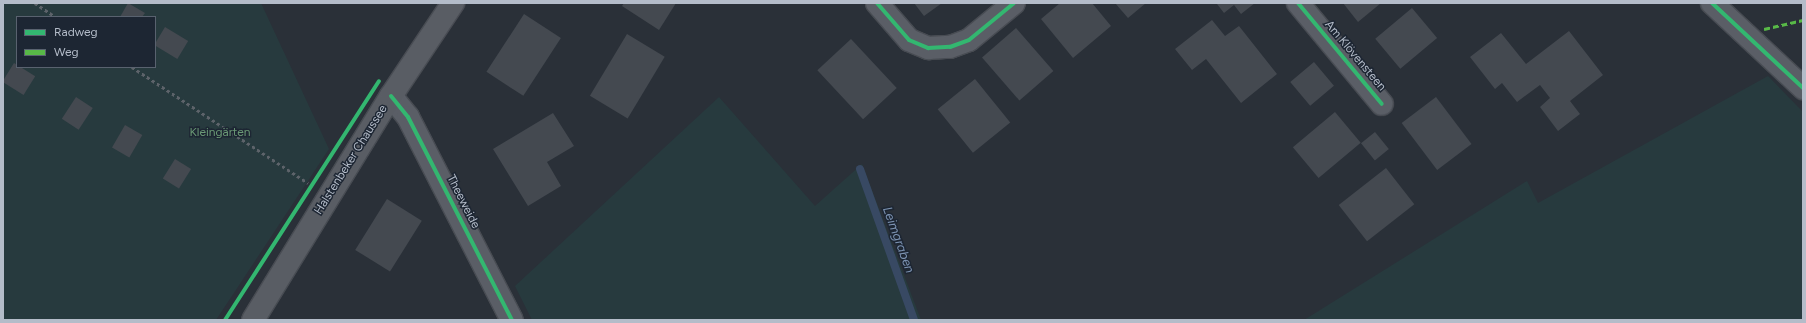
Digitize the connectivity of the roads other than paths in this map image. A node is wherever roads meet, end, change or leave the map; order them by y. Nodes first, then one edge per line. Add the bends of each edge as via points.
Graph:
1 (453, 3) edge
2 (877, 3) edge
3 (1014, 3) edge
4 (1298, 3) edge
5 (1712, 3) edge
6 (1803, 88) edge
7 (391, 96) junction
8 (1382, 104) dead end
9 (253, 320) edge
10 (512, 320) edge

1 - 7 main road, Halstenbeker Chaussee
2 - 3 street via 909,40 928,48 950,47 969,40
4 - 8 street, Am Klövensteen
5 - 6 street
7 - 9 main road, Halstenbeker Chaussee
7 - 10 street, Theeweide via 408,117

